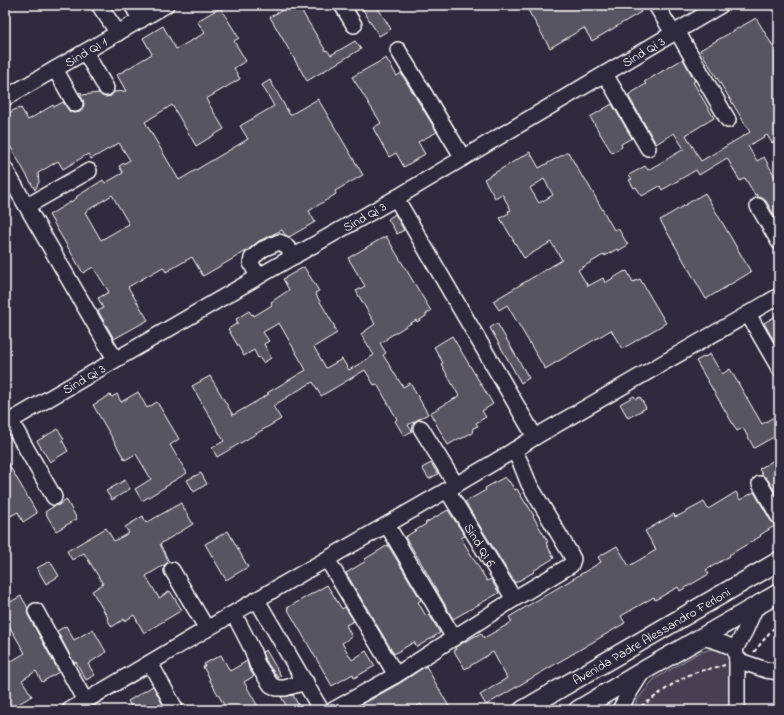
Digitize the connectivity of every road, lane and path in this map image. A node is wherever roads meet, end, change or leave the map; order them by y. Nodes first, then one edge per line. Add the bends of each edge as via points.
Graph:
1 (100, 5) edge
2 (132, 5) edge
3 (166, 5) edge
4 (342, 5) edge
5 (656, 5) edge
6 (721, 5) edge
7 (141, 20) junction
8 (354, 25) dead end
9 (675, 32) junction
10 (118, 33) junction
11 (398, 50) dead end
12 (85, 52) junction
13 (55, 69) junction
14 (605, 74) junction
15 (106, 88) dead end
16 (5, 98) edge
17 (75, 104) dead end
18 (728, 120) dead end
19 (648, 148) dead end
20 (463, 158) junction
21 (5, 169) edge
22 (89, 171) dead end
23 (396, 198) junction
24 (27, 206) junction
25 (758, 206) dead end
26 (779, 242) edge
27 (295, 256) junction
28 (258, 277) junction
29 (779, 296) edge
30 (748, 314) junction
31 (116, 359) junction
32 (779, 368) edge
33 (8, 422) edge
34 (421, 428) dead end
35 (535, 437) junction
36 (514, 450) junction
37 (760, 484) dead end
38 (451, 488) junction
39 (54, 496) dead end
40 (779, 517) edge
41 (387, 525) junction
42 (327, 559) junction
43 (779, 561) edge
44 (172, 570) dead end
45 (779, 593) edge
46 (514, 599) junction
47 (257, 600) junction
48 (756, 606) junction
49 (36, 611) dead end
50 (234, 614) junction
51 (779, 623) edge
52 (207, 629) junction
53 (702, 637) junction
54 (454, 638) junction
55 (732, 658) junction
56 (150, 663) junction
57 (643, 671) junction
58 (779, 672) edge
59 (396, 675) junction
60 (306, 682) junction
61 (85, 701) junction
62 (70, 710) edge
63 (176, 710) edge
64 (322, 710) edge
65 (333, 710) edge
66 (523, 710) edge
67 (578, 710) edge
68 (620, 710) edge
69 (635, 710) edge
70 (737, 710) edge

1 - 10 street
2 - 7 street
3 - 7 street, Sind QI 1
4 - 8 street
5 - 9 street
6 - 9 street, Sind Qi 3
7 - 10 street, Sind QI 1
9 - 14 street, Sind Qi 3
9 - 18 street
10 - 12 street, Sind QI 1
11 - 20 street
12 - 13 street, Sind QI 1
12 - 15 street
13 - 16 street, Sind QI 1
13 - 17 street
14 - 19 street
14 - 20 street, Sind Qi 3
20 - 23 street, Sind Qi 3
21 - 24 street
22 - 24 street
23 - 27 street, Sind Qi 3
23 - 35 street
24 - 31 street
25 - 26 street
27 - 28 street, Sind Qi 3
27 - 28 street via 284,244 278,242 263,250 252,258 251,263
28 - 31 street, Sind Qi 3
29 - 30 street
30 - 32 street
30 - 35 street
31 - 33 street, Sind Qi 3
33 - 39 street
34 - 38 street, Sind QI 6
35 - 36 street
36 - 38 street
36 - 46 street via 529,484 573,559 570,565
37 - 40 street
38 - 41 street
38 - 46 street, Sind QI 6
41 - 42 street
41 - 54 street
42 - 47 street
42 - 59 street
43 - 66 main road, Avenida Padre Alessandro Ferloni
44 - 52 street
45 - 48 main road, Avenida Padre Alessandro Ferloni
46 - 54 street
47 - 50 street
47 - 60 street
48 - 53 main road, Avenida Padre Alessandro Ferloni
48 - 55 street
49 - 61 street
50 - 52 street
50 - 60 street via 257,664 271,685 285,688
51 - 55 path via 753,654
52 - 56 street
53 - 55 street via 729,645
53 - 57 main road, Avenida Padre Alessandro Ferloni
54 - 59 street
55 - 58 street
55 - 69 path via 692,673
55 - 70 street
56 - 61 street
56 - 63 street
57 - 67 main road, Avenida Padre Alessandro Ferloni
57 - 68 street
59 - 65 street
60 - 64 street
61 - 62 street

